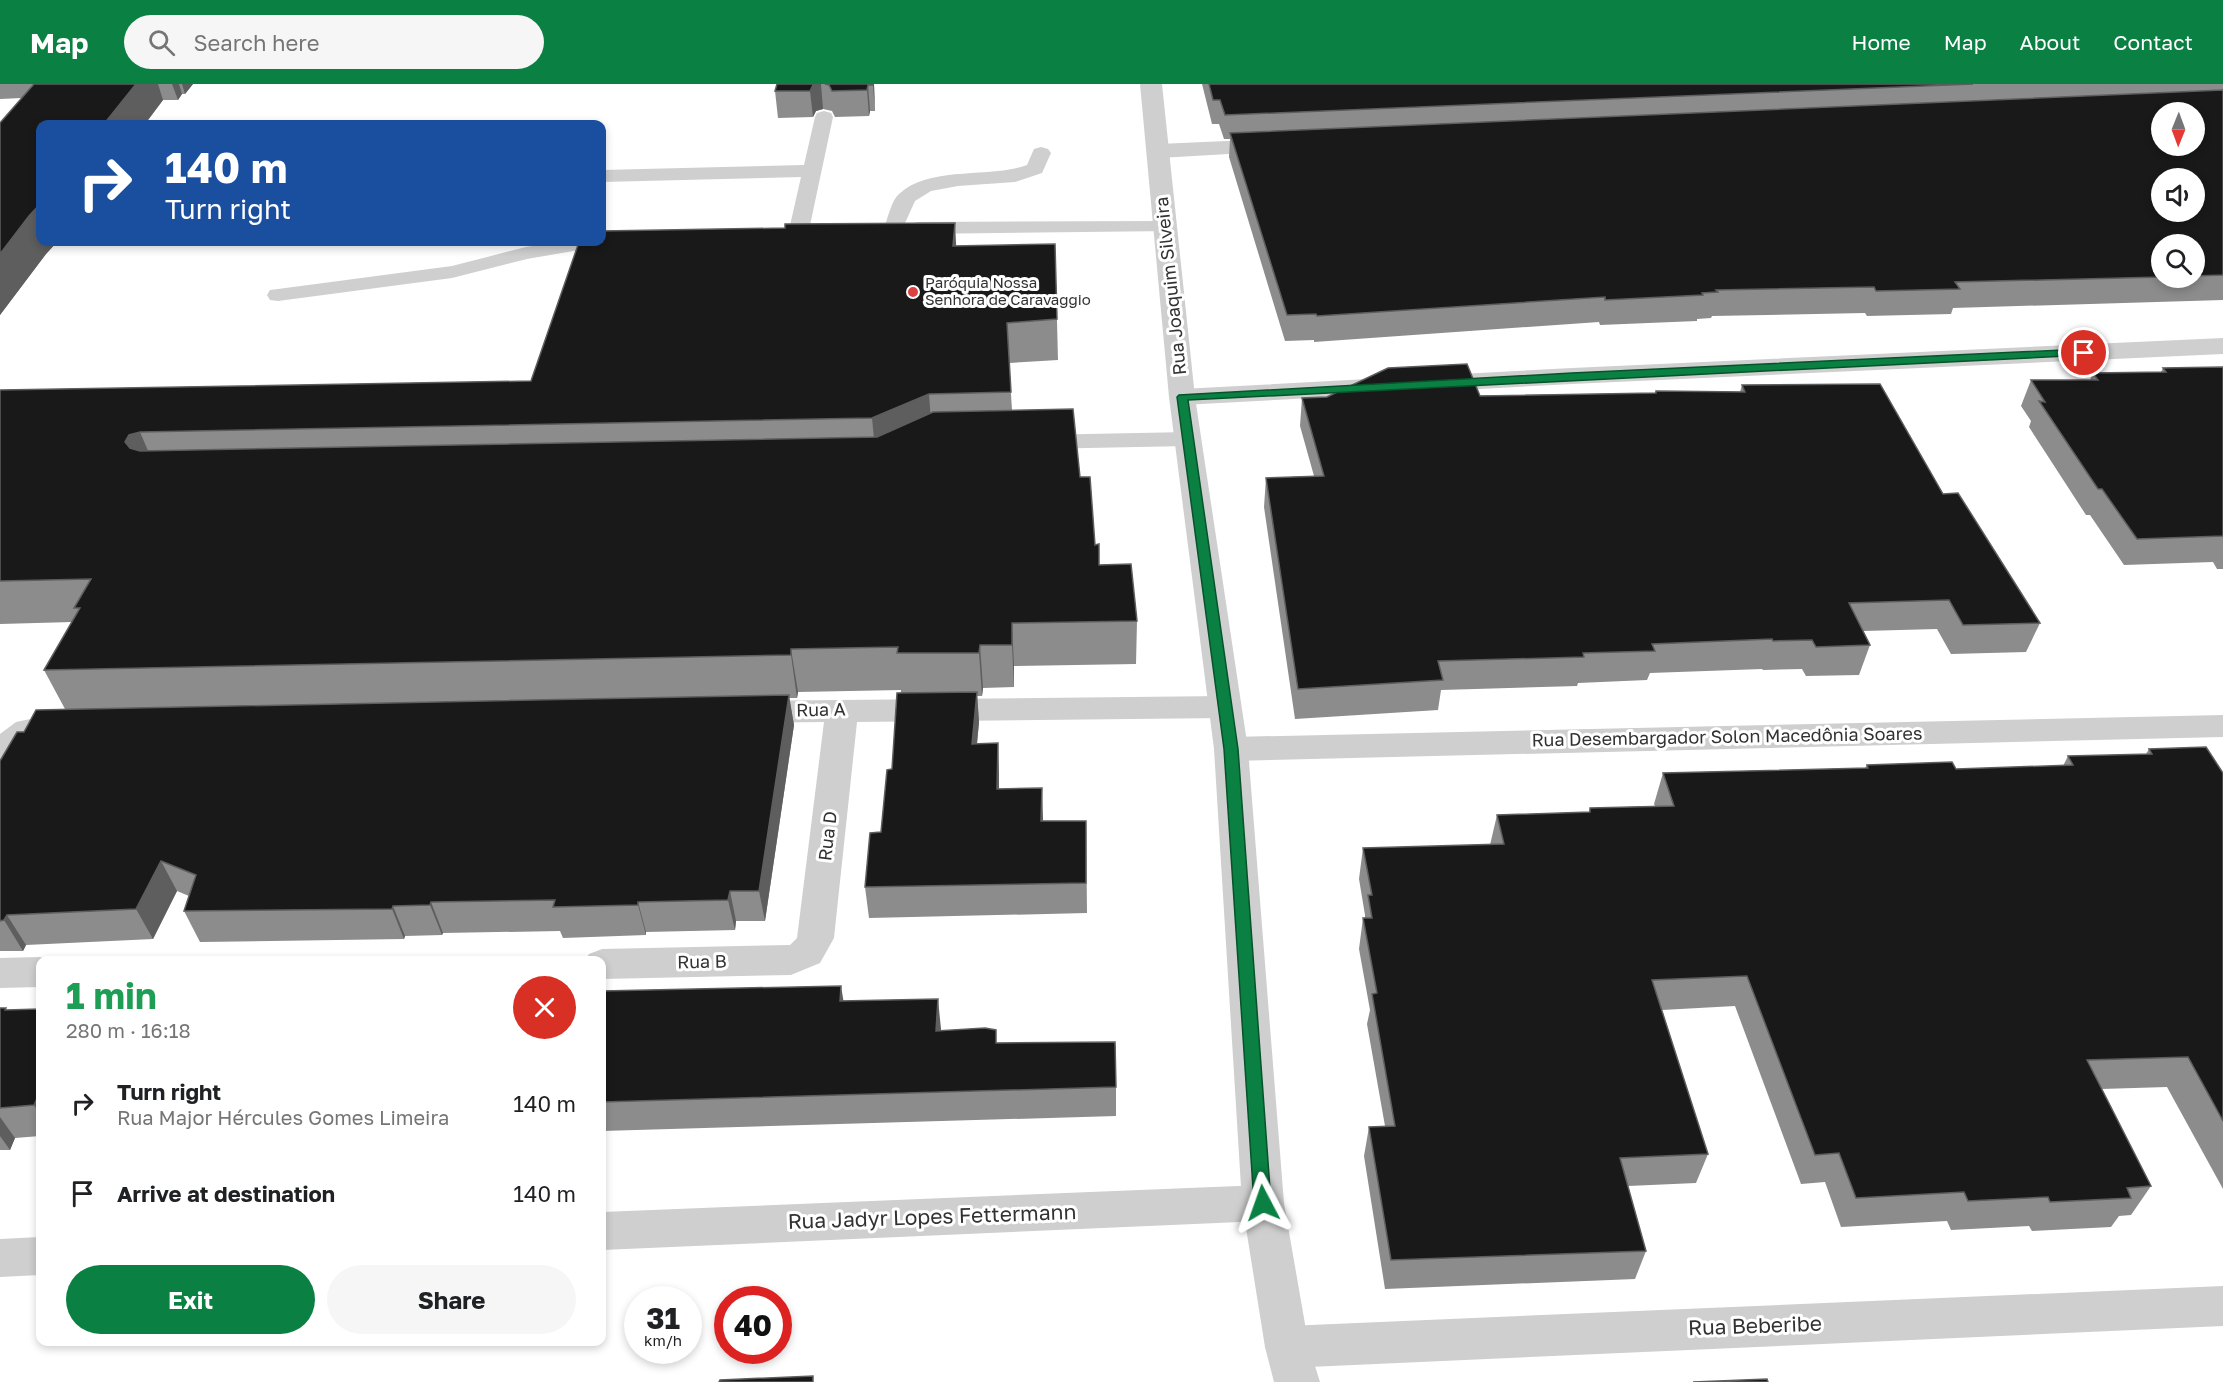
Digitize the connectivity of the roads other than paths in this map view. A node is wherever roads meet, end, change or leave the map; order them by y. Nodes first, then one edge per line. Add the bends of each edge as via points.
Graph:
1 (1151, 84) edge
2 (824, 117) dead end
3 (1296, 145) edge
4 (1158, 151) junction
5 (1041, 153) dead end
6 (812, 171) junction
7 (606, 176) edge
8 (1164, 227) junction
9 (870, 228) edge
10 (894, 228) junction
11 (823, 229) edge
12 (776, 230) edge
13 (799, 230) junction
14 (567, 246) edge
15 (278, 295) dead end
16 (2223, 346) edge
17 (1182, 397) junction
18 (1189, 439) junction
19 (1010, 442) edge
20 (1224, 707) junction
21 (843, 710) junction
22 (723, 712) edge
23 (103, 726) edge
24 (2223, 726) edge
25 (1231, 749) junction
26 (0, 758) edge
27 (803, 957) joint
28 (606, 964) edge
29 (36, 972) edge
30 (0, 973) edge
31 (1263, 1203) junction
32 (606, 1232) edge
33 (36, 1256) edge
34 (0, 1257) edge
35 (2223, 1306) edge
36 (1289, 1370) edge

1 - 4 street, Rua Joaquim Silveira
2 - 6 lane
3 - 4 street
4 - 8 street, Rua Joaquim Silveira
5 - 10 lane via 1035,169 1015,176 925,186 906,198
6 - 7 lane
6 - 13 lane
8 - 10 lane
8 - 17 street, Rua Joaquim Silveira
9 - 10 lane
11 - 13 lane
12 - 13 lane
14 - 15 lane via 452,272
16 - 17 street
17 - 18 street, Rua Joaquim Silveira
18 - 19 lane
18 - 20 street, Rua Joaquim Silveira
20 - 21 street, Rua A
20 - 25 street, Rua Joaquim Silveira
21 - 22 street, Rua A
21 - 27 street, Rua D via 816,938
23 - 26 street via 22,731
24 - 25 street, Rua Desembargador Solon Macedônia Soares
25 - 31 street, Rua Joaquim Silveira
27 - 28 street, Rua B via 775,961
29 - 30 street
31 - 32 street, Rua Jadyr Lopes Fettermann
31 - 36 street, Rua Joaquim Silveira
33 - 34 street
35 - 36 street, Rua Beberibe

